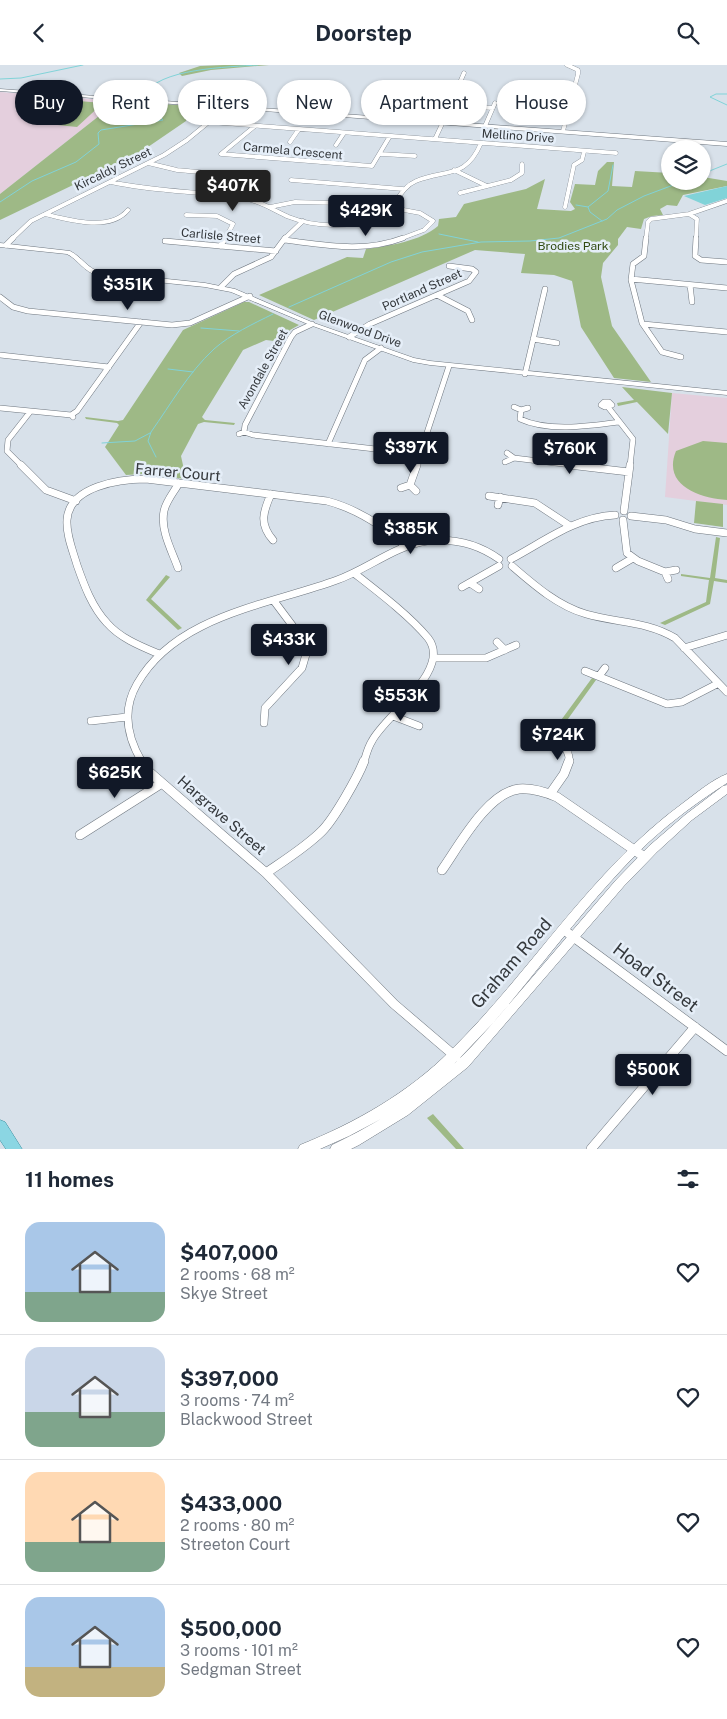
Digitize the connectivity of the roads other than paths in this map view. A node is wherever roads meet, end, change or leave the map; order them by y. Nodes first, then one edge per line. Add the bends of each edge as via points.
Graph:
1 (567, 65) edge
2 (464, 73) dead end
3 (461, 80) edge
4 (0, 90) edge
5 (178, 103) edge
6 (495, 103) dead end
7 (487, 108) edge
8 (493, 109) junction
9 (267, 110) edge
10 (361, 117) edge
11 (487, 121) edge
12 (205, 125) edge
13 (244, 125) edge
14 (442, 125) edge
15 (485, 125) edge
16 (255, 126) junction
17 (299, 129) junction
18 (563, 131) junction
19 (344, 133) junction
20 (390, 136) junction
21 (435, 139) junction
22 (290, 142) dead end
23 (481, 143) junction
24 (727, 144) edge
25 (336, 145) dead end
26 (584, 152) junction
27 (616, 153) dead end
28 (380, 154) junction
29 (415, 157) dead end
30 (148, 163) junction
31 (522, 164) dead end
32 (454, 170) junction
33 (243, 176) dead end
34 (291, 180) dead end
35 (111, 182) junction
36 (487, 186) junction
37 (403, 189) junction
38 (460, 193) dead end
39 (338, 203) dead end
40 (726, 203) edge
41 (270, 207) junction
42 (565, 207) dead end
43 (393, 208) junction
44 (128, 210) dead end
45 (45, 214) junction
46 (689, 214) junction
47 (186, 215) dead end
48 (303, 221) junction
49 (284, 240) junction
50 (165, 241) dead end
51 (3, 245) edge
52 (220, 246) junction
53 (276, 251) junction
54 (727, 262) edge
55 (449, 266) dead end
56 (631, 279) junction
57 (690, 285) junction
58 (221, 287) junction
59 (727, 288) edge
60 (545, 289) dead end
61 (437, 295) junction
62 (250, 296) junction
63 (0, 297) edge
64 (692, 302) dead end
65 (472, 320) dead end
66 (141, 322) junction
67 (312, 324) junction
68 (643, 324) junction
69 (727, 332) edge
70 (349, 337) junction
71 (533, 339) junction
72 (558, 343) dead end
73 (381, 348) junction
74 (0, 355) edge
75 (681, 357) dead end
76 (449, 366) junction
77 (108, 367) junction
78 (525, 373) junction
79 (727, 393) edge
80 (514, 407) dead end
81 (608, 407) dead end
82 (0, 408) edge
83 (528, 408) dead end
84 (521, 410) junction
85 (30, 412) junction
86 (619, 422) junction
87 (328, 444) junction
88 (507, 453) dead end
89 (420, 454) junction
90 (514, 459) junction
91 (505, 462) dead end
92 (629, 472) junction
93 (178, 483) junction
94 (410, 485) junction
95 (401, 488) dead end
96 (416, 491) dead end
97 (271, 494) junction
98 (489, 496) dead end
99 (500, 497) junction
100 (76, 501) junction
101 (498, 505) dead end
102 (624, 511) junction
103 (615, 515) junction
104 (631, 516) junction
105 (623, 520) junction
106 (570, 526) junction
107 (727, 533) edge
108 (273, 540) dead end
109 (405, 545) junction
110 (633, 558) junction
111 (499, 562) junction
112 (511, 563) junction
113 (616, 567) dead end
114 (178, 568) dead end
115 (676, 570) dead end
116 (354, 573) junction
117 (470, 583) junction
118 (462, 587) dead end
119 (479, 589) dead end
120 (274, 601) junction
121 (727, 635) edge
122 (497, 642) dead end
123 (516, 645) dead end
124 (684, 648) junction
125 (505, 650) junction
126 (159, 654) junction
127 (435, 658) junction
128 (605, 668) dead end
129 (585, 671) dead end
130 (598, 676) junction
131 (717, 684) junction
132 (727, 693) edge
133 (392, 715) junction
134 (127, 717) junction
135 (91, 721) dead end
136 (264, 723) dead end
137 (419, 726) dead end
138 (541, 731) dead end
139 (727, 778) edge
140 (162, 783) junction
141 (723, 791) edge
142 (550, 794) junction
143 (80, 835) dead end
144 (639, 853) junction
145 (442, 870) dead end
146 (266, 873) junction
147 (569, 933) junction
148 (695, 1027) junction
149 (727, 1051) edge
150 (459, 1059) junction
151 (0, 1127) edge
152 (15, 1149) edge
153 (305, 1149) edge
154 (337, 1149) edge
155 (591, 1149) edge

1 - 18 street via 578,70 578,74
2 - 3 street
4 - 5 main road
6 - 8 street
7 - 8 street
8 - 11 street
9 - 10 main road
12 - 30 street, Kircaldy Street
13 - 16 street, Mellino Drive
14 - 21 street
15 - 18 main road
16 - 17 street, Mellino Drive
16 - 28 street, Carmela Crescent via 222,155 364,166 374,164
17 - 19 street, Mellino Drive
17 - 22 street
18 - 24 main road
19 - 20 street, Mellino Drive
19 - 25 street
20 - 21 street, Mellino Drive
20 - 28 street, Carmela Crescent
21 - 23 street, Mellino Drive
23 - 26 street, Mellino Drive
23 - 32 street via 475,157
26 - 27 street, Mellino Drive
26 - 42 street via 582,160 574,165
28 - 29 street
30 - 33 street via 177,170
30 - 35 street, Kircaldy Street
31 - 36 street via 522,173 518,177
32 - 36 street
32 - 37 street via 416,181
34 - 37 street
35 - 41 street via 137,188 228,195
35 - 45 street, Kircaldy Street
36 - 38 street
37 - 43 street
39 - 41 street via 301,199
40 - 46 street
41 - 48 street
43 - 48 street via 386,214 358,223
43 - 49 street via 429,216 432,224 426,230 374,246
44 - 45 street via 121,218 99,223
45 - 51 street, Kircaldy Street via 31,221
46 - 54 street via 697,219 695,256
46 - 56 street via 655,218 648,222 644,256 633,264
47 - 52 street via 218,216 233,223
48 - 49 street via 291,229
49 - 53 street
50 - 52 street, Carlisle Street
51 - 58 main road, Glenwood Drive via 68,252 78,258 86,269 99,274
52 - 53 street, Carlisle Street
53 - 58 street via 271,257 231,276
55 - 61 street, Portland Street via 476,272 469,281
56 - 57 street
56 - 68 street
57 - 59 street
57 - 64 street
58 - 62 main road, Glenwood Drive
60 - 71 street
61 - 65 street via 468,311
61 - 70 street, Portland Street via 370,324
62 - 66 street via 187,324
62 - 67 main road, Glenwood Drive
63 - 66 street via 12,307 28,311
66 - 77 street
67 - 70 main road, Glenwood Drive
67 - 87 street, Avondale Street via 291,337 242,433
68 - 69 street
68 - 75 street via 662,352
70 - 73 main road, Glenwood Drive
71 - 72 street
71 - 78 street
73 - 76 main road, Glenwood Drive via 418,361
73 - 87 street via 365,359
74 - 77 street
76 - 78 main road, Glenwood Drive
76 - 89 street
77 - 85 street via 72,416
78 - 79 main road, Glenwood Drive
80 - 84 street
81 - 86 street
82 - 85 street
83 - 84 street
84 - 86 street via 520,419 531,423 590,426
85 - 100 street via 8,440 7,451 46,490
86 - 92 street via 633,439
87 - 89 street, Avondale Street
88 - 90 street
89 - 94 street
90 - 91 street
90 - 92 street
92 - 102 street
93 - 97 street, Farrer Court
93 - 100 street, Farrer Court via 147,479 116,482 96,488
93 - 114 street via 163,516
94 - 95 street
94 - 96 street
97 - 108 street via 261,522
97 - 109 street, Farrer Court via 339,504 386,529
98 - 99 street
99 - 101 street
99 - 106 street via 535,503
100 - 126 street via 68,514 67,524 78,567 95,609 123,637
102 - 103 street
102 - 104 street
103 - 105 street
103 - 106 street via 592,516
104 - 105 street
104 - 107 street
105 - 110 street via 626,550
106 - 112 street
109 - 111 street, Hargrave Street via 456,541 482,548
109 - 116 street, Hargrave Street
110 - 113 street
110 - 115 street via 667,575
111 - 112 street via 504,567
111 - 117 street
112 - 124 street via 572,609 651,626 673,637
116 - 120 street, Hargrave Street
116 - 127 street via 429,639
117 - 118 street
117 - 119 street
120 - 126 street, Hargrave Street via 205,624
120 - 136 street via 307,648 306,658 298,672 268,703
121 - 124 street
122 - 125 street
123 - 125 street
124 - 131 street
125 - 127 street via 482,659
126 - 134 street, Hargrave Street via 136,683
127 - 133 street via 428,674
128 - 130 street
129 - 130 street
130 - 131 street via 667,704 682,702
131 - 132 street
133 - 137 street
133 - 146 street via 372,740 360,773 322,830
134 - 135 street
134 - 140 street, Hargrave Street via 135,752
138 - 142 street via 562,743 570,757 567,770
139 - 141 main road, Graham Road
140 - 143 street
140 - 146 street, Hargrave Street
141 - 144 main road, Graham Road
142 - 144 street
142 - 145 street via 518,790 496,798
144 - 147 main road, Graham Road
146 - 150 street, Hargrave Street via 394,1004
147 - 148 street, Hoad Street
147 - 150 main road, Graham Road
148 - 149 street, Hoad Street
148 - 155 street
150 - 153 main road, Graham Road via 395,1102 338,1135
150 - 154 main road, Graham Road via 437,1087 374,1130
151 - 152 main road

